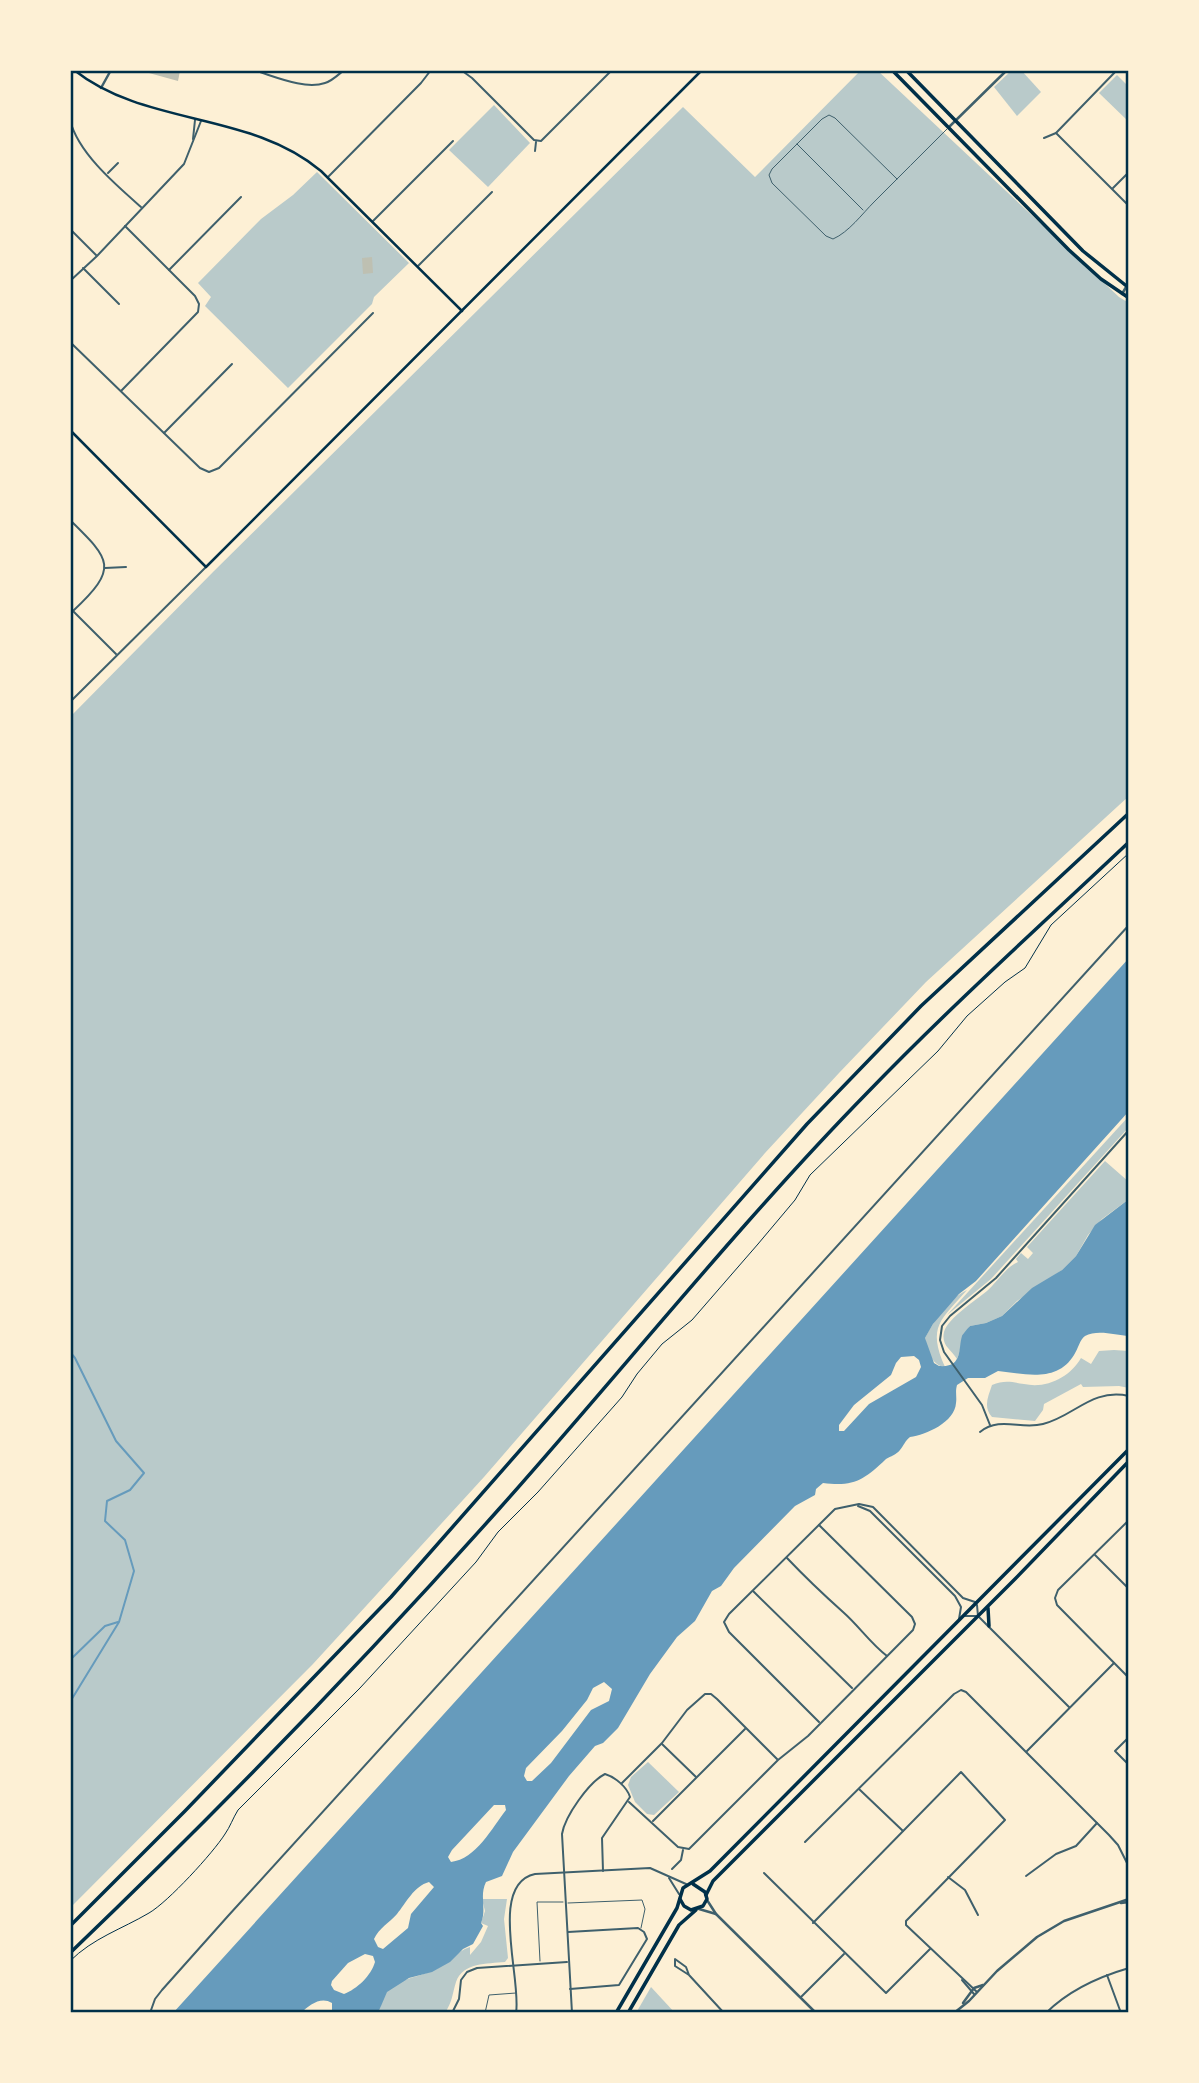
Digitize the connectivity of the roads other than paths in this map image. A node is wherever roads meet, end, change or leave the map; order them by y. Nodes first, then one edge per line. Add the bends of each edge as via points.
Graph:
1 (74, 70) edge
2 (111, 70) edge
3 (253, 70) edge
4 (344, 70) edge
5 (430, 70) edge
6 (461, 70) edge
7 (612, 70) edge
8 (702, 70) edge
9 (892, 70) edge
10 (906, 70) edge
11 (1007, 70) edge
12 (1117, 70) edge
13 (102, 88) junction
14 (195, 119) junction
15 (70, 120) edge
16 (201, 120) junction
17 (956, 120) junction
18 (949, 127) junction
19 (1056, 134) junction
20 (1044, 138) dead end
21 (193, 140) junction
22 (453, 141) dead end
23 (537, 141) junction
24 (797, 144) junction
25 (535, 152) dead end
26 (118, 163) dead end
27 (1129, 172) edge
28 (107, 173) junction
29 (328, 177) junction
30 (897, 179) junction
31 (1112, 189) junction
32 (492, 192) dead end
33 (241, 197) dead end
34 (1129, 206) edge
35 (142, 208) junction
36 (1044, 210) junction
37 (865, 211) junction
38 (373, 222) junction
39 (125, 226) junction
40 (70, 229) edge
41 (1051, 232) junction
42 (97, 256) junction
43 (417, 267) junction
44 (83, 268) junction
45 (169, 270) junction
46 (70, 281) edge
47 (1128, 285) edge
48 (1122, 294) junction
49 (1129, 298) edge
50 (119, 304) dead end
51 (462, 311) junction
52 (373, 313) dead end
53 (70, 342) edge
54 (232, 364) dead end
55 (120, 391) junction
56 (70, 430) edge
57 (163, 434) junction
58 (70, 520) edge
59 (125, 567) dead end
60 (206, 567) junction
61 (104, 568) junction
62 (70, 607) edge
63 (74, 611) junction
64 (117, 655) junction
65 (70, 702) edge
66 (1129, 813) edge
67 (1129, 842) edge
68 (1129, 925) edge
69 (1129, 1130) edge
70 (1129, 1397) edge
71 (990, 1425) junction
72 (980, 1432) dead end
73 (1129, 1449) edge
74 (1129, 1461) edge
75 (857, 1505) junction
76 (1129, 1520) edge
77 (819, 1524) junction
78 (1094, 1555) junction
79 (786, 1557) junction
80 (1129, 1589) edge
81 (753, 1590) junction
82 (978, 1603) junction
83 (988, 1606) junction
84 (963, 1616) junction
85 (978, 1616) junction
86 (959, 1621) junction
87 (989, 1626) junction
88 (887, 1656) junction
89 (1114, 1663) junction
90 (1129, 1678) edge
91 (961, 1686) dead end
92 (853, 1689) junction
93 (961, 1690) junction
94 (1069, 1707) junction
95 (820, 1723) junction
96 (746, 1728) junction
97 (1129, 1737) edge
98 (662, 1743) junction
99 (1026, 1751) junction
100 (778, 1760) junction
101 (1129, 1765) edge
102 (696, 1777) junction
103 (621, 1784) junction
104 (858, 1788) junction
105 (629, 1802) junction
106 (652, 1822) junction
107 (1098, 1822) junction
108 (903, 1831) junction
109 (805, 1842) dead end
110 (683, 1850) junction
111 (1129, 1867) edge
112 (672, 1869) dead end
113 (603, 1871) junction
114 (563, 1873) junction
115 (764, 1873) dead end
116 (948, 1876) junction
117 (1026, 1876) dead end
118 (668, 1877) junction
119 (689, 1884) junction
120 (680, 1896) junction
121 (706, 1897) junction
122 (1129, 1900) edge
123 (565, 1902) junction
124 (697, 1909) junction
125 (716, 1914) junction
126 (978, 1915) dead end
127 (813, 1923) junction
128 (70, 1926) edge
129 (640, 1928) junction
130 (567, 1932) junction
131 (930, 1949) junction
132 (70, 1953) edge
133 (845, 1953) junction
134 (568, 1962) junction
135 (540, 1964) junction
136 (513, 1965) junction
137 (1129, 1968) edge
138 (1107, 1974) junction
139 (688, 1975) junction
140 (570, 1989) junction
141 (974, 1992) junction
142 (517, 1993) junction
143 (800, 1997) junction
144 (150, 2013) edge
145 (452, 2013) edge
146 (485, 2013) edge
147 (516, 2013) edge
148 (572, 2013) edge
149 (616, 2013) edge
150 (628, 2013) edge
151 (724, 2013) edge
152 (816, 2013) edge
153 (954, 2013) edge
154 (1046, 2013) edge
155 (1121, 2013) edge

1 - 13 main road
2 - 13 street
3 - 4 street via 317,85
5 - 29 street
6 - 23 street
7 - 23 street
8 - 51 main road
9 - 18 main road
10 - 17 main road
11 - 17 street
12 - 19 street
13 - 14 main road via 131,102
14 - 16 main road
14 - 21 street
15 - 28 street via 85,152
16 - 21 street
16 - 29 main road via 280,144
17 - 18 street
17 - 36 main road
18 - 30 lane
18 - 41 main road
19 - 20 street
19 - 31 street
21 - 35 street via 184,164
22 - 38 street
23 - 25 street
24 - 30 lane via 829,115
24 - 37 lane
24 - 37 lane via 769,176 781,192 833,239
26 - 28 street
27 - 31 street
28 - 35 street
29 - 38 main road
30 - 37 lane
31 - 34 street
32 - 43 street
33 - 45 street
35 - 39 street
36 - 41 main road via 1054,225
36 - 47 main road via 1083,251
38 - 43 main road
39 - 42 street
39 - 45 street
40 - 42 street
41 - 48 main road
42 - 44 street
43 - 51 main road
44 - 46 street
44 - 50 street
45 - 55 street via 194,296 198,312
47 - 48 street
48 - 49 main road
51 - 60 main road
52 - 57 street via 219,468 209,472 200,468
53 - 55 street
54 - 57 street
55 - 57 street
56 - 60 main road
58 - 61 street via 98,548
59 - 61 street
60 - 64 street
61 - 63 street via 94,592
62 - 63 street
63 - 64 street
64 - 65 street
66 - 128 main road via 921,1006 807,1124 391,1597
67 - 132 main road via 866,1093 407,1612 242,1785
68 - 144 street via 228,1916 162,1990
69 - 71 street via 996,1278 941,1329 947,1357 982,1405
70 - 71 street via 1098,1397 1040,1425
71 - 72 street
73 - 82 main road
74 - 83 main road
75 - 77 street via 837,1508
75 - 82 street via 873,1507 963,1598
75 - 86 street via 870,1511 955,1596 961,1607
76 - 78 street
77 - 79 street
77 - 88 street via 912,1617 915,1626
78 - 80 street
78 - 89 street via 1058,1590 1056,1602
79 - 81 street
79 - 88 street
81 - 92 street
81 - 95 street via 725,1619 726,1627
82 - 84 main road
82 - 85 street
83 - 85 main road
83 - 87 main road
84 - 85 street
84 - 86 main road
85 - 87 street
85 - 121 main road via 713,1881
86 - 119 main road via 710,1871
87 - 94 street
88 - 92 street
89 - 90 street
89 - 94 street
91 - 93 street
92 - 95 street
93 - 99 street
93 - 104 street
94 - 99 street
95 - 100 street
96 - 98 street via 713,1695 705,1694
96 - 100 street
96 - 102 street
97 - 101 street via 1115,1751
98 - 102 street
98 - 103 street
99 - 107 street
100 - 110 street via 692,1847
102 - 106 street
103 - 105 street via 629,1793
103 - 114 street via 609,1775 601,1776 568,1817 562,1834
104 - 108 street
104 - 109 street
105 - 106 street
105 - 113 street via 602,1838
106 - 110 street
107 - 111 street via 1118,1844
107 - 117 street via 1076,1846
108 - 116 street via 961,1772 1005,1819
108 - 127 street
110 - 112 street
113 - 114 street
113 - 118 street via 650,1868
114 - 123 street
114 - 136 street via 531,1875 518,1887 509,1913
115 - 127 street
116 - 126 street via 965,1890
116 - 131 street via 906,1922
118 - 119 street
118 - 120 street
119 - 120 main road
119 - 121 main road via 702,1888
120 - 124 main road via 684,1906
120 - 149 main road
121 - 124 main road
121 - 125 street
122 - 141 street via 1051,1928
123 - 129 lane via 642,1900 645,1909
123 - 130 street
123 - 135 lane via 537,1902
124 - 125 street
124 - 150 main road via 677,1928
125 - 143 street
127 - 133 street
129 - 130 street
129 - 140 street via 646,1943 622,1983
130 - 134 street
131 - 133 street via 886,1993
131 - 141 street
133 - 143 street
134 - 135 street
134 - 140 street
135 - 136 street
136 - 142 street
136 - 145 street via 467,1972
137 - 138 street
138 - 154 street via 1076,1989
138 - 155 street
139 - 139 street via 675,1966 674,1960 680,1961
139 - 151 street
140 - 148 street
141 - 153 street
142 - 146 lane via 489,1995
142 - 147 street
143 - 152 street

